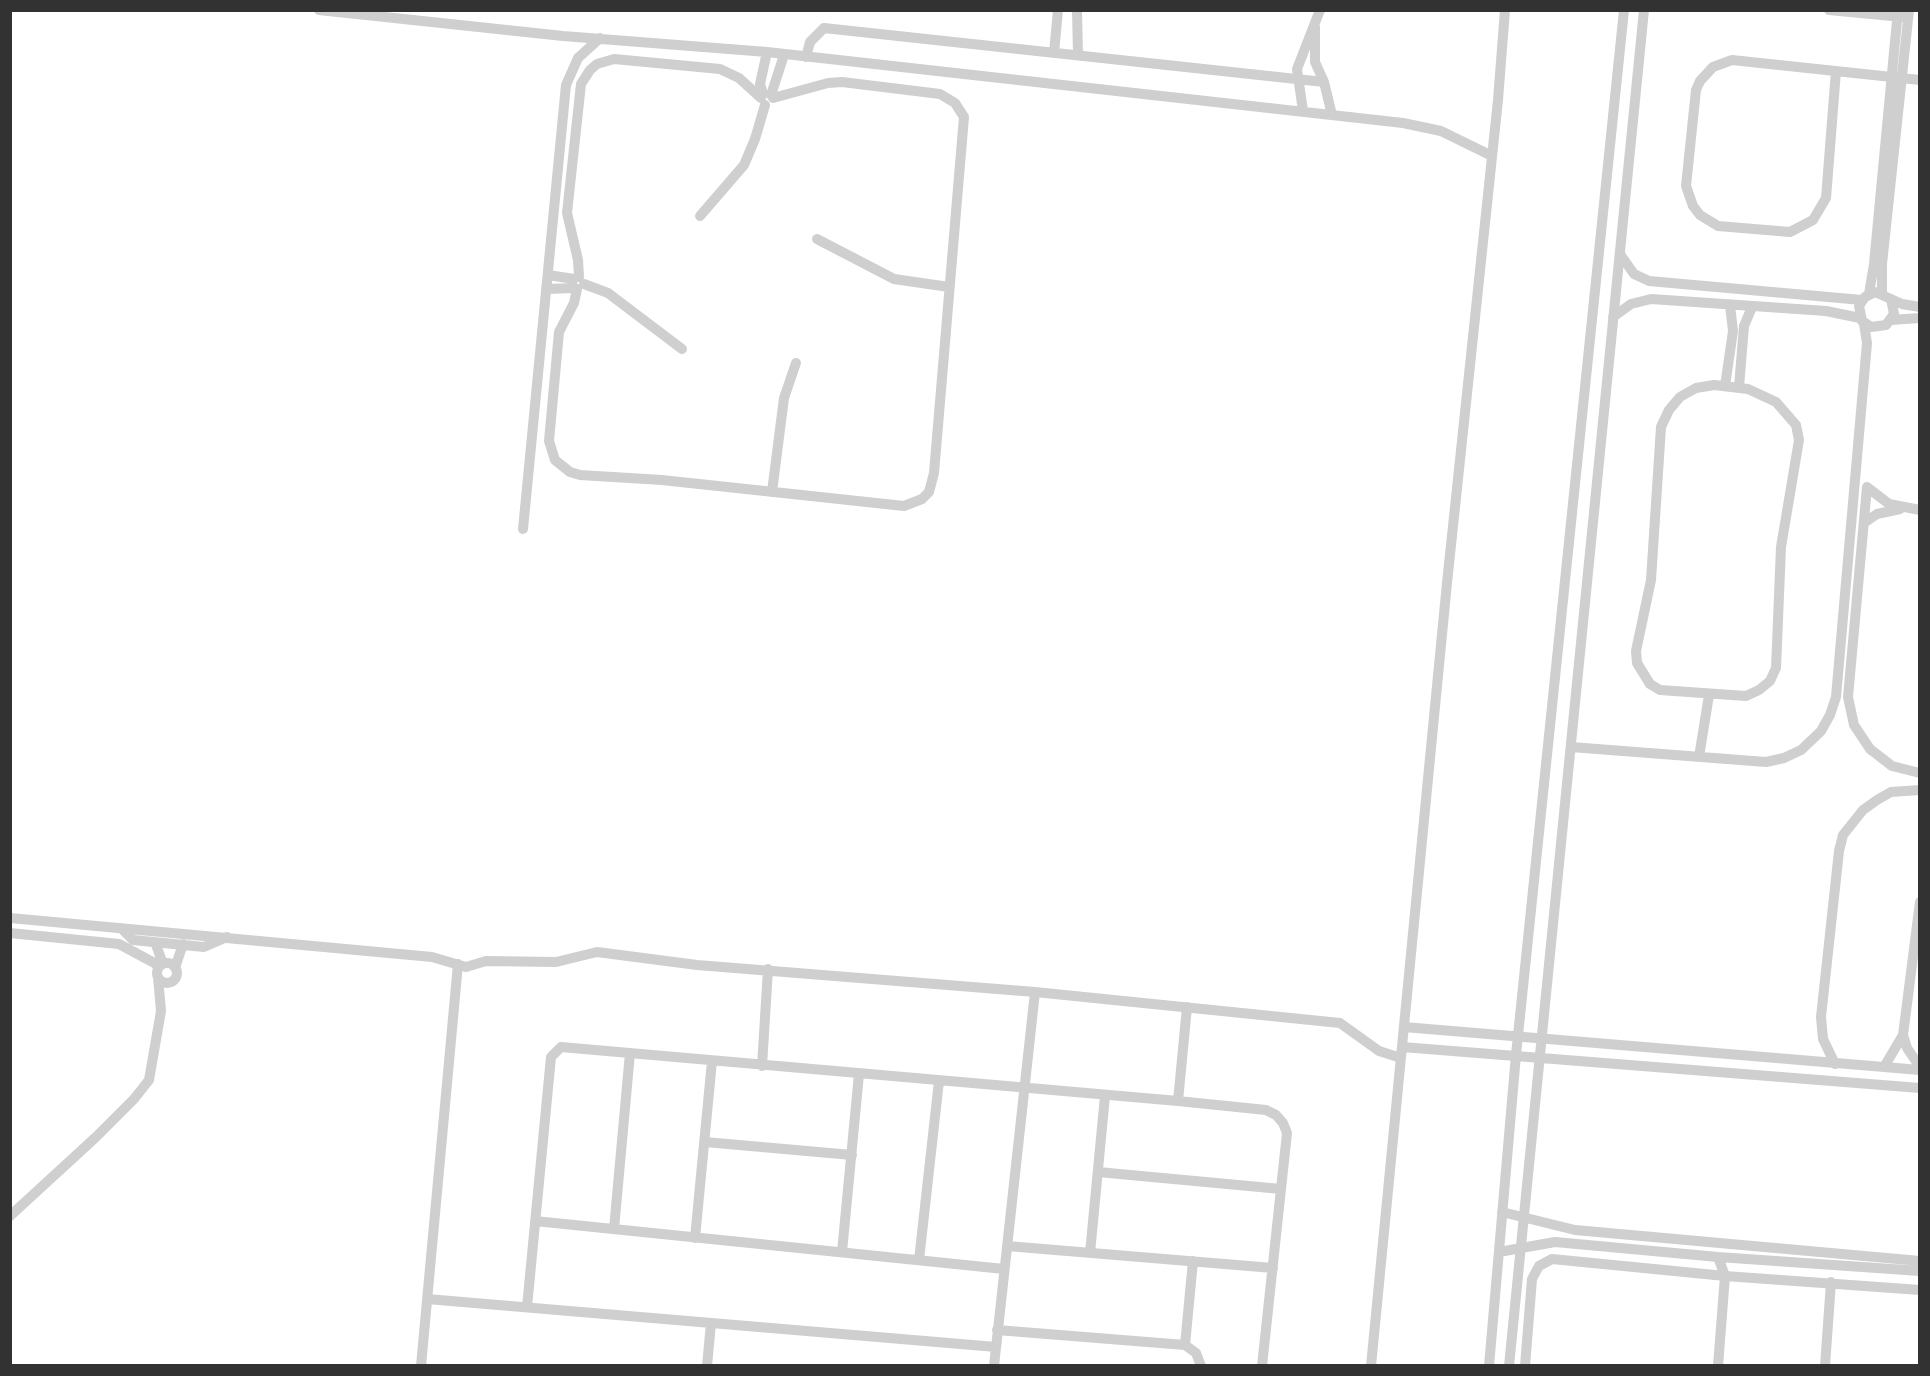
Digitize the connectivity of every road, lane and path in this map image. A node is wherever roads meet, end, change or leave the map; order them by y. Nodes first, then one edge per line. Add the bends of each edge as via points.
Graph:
1 (319, 10) edge
2 (1058, 10) edge
3 (1077, 10) edge
4 (1320, 10) edge
5 (1505, 10) edge
6 (1624, 10) edge
7 (1644, 10) edge
8 (1829, 10) edge
9 (1903, 14) edge
10 (1315, 27) junction
11 (600, 38) junction
12 (767, 52) junction
13 (1054, 53) junction
14 (784, 55) junction
15 (1078, 55) junction
16 (806, 57) junction
17 (1836, 71) junction
18 (1896, 78) junction
19 (1298, 80) junction
20 (1920, 80) edge
21 (1324, 82) junction
22 (766, 98) junction
23 (1303, 111) junction
24 (1332, 115) junction
25 (1492, 156) junction
26 (700, 216) dead end
27 (817, 239) dead end
28 (1619, 253) junction
29 (1879, 255) junction
30 (548, 275) junction
31 (578, 283) junction
32 (949, 287) junction
33 (546, 289) junction
34 (1886, 296) junction
35 (1865, 297) junction
36 (1730, 305) junction
37 (1752, 307) junction
38 (1920, 307) edge
39 (1613, 317) junction
40 (1920, 318) edge
41 (1862, 321) junction
42 (1891, 321) junction
43 (682, 349) dead end
44 (796, 363) dead end
45 (1725, 386) junction
46 (1739, 387) junction
47 (772, 492) junction
48 (1903, 508) junction
49 (1920, 510) edge
50 (1864, 523) junction
51 (523, 530) dead end
52 (1709, 695) junction
53 (1571, 747) junction
54 (1699, 757) junction
55 (1920, 773) edge
56 (1920, 790) edge
57 (1920, 902) edge
58 (10, 918) edge
59 (121, 928) junction
60 (10, 933) edge
61 (227, 937) junction
62 (154, 942) junction
63 (183, 944) junction
64 (458, 964) junction
65 (175, 968) junction
66 (160, 969) junction
67 (768, 969) junction
68 (1914, 986) edge
69 (1035, 992) junction
70 (1187, 1007) junction
71 (1404, 1027) junction
72 (1903, 1035) junction
73 (1519, 1036) junction
74 (1539, 1037) junction
75 (1680, 1050) junction
76 (1402, 1052) junction
77 (630, 1053) junction
78 (1516, 1055) junction
79 (1538, 1057) junction
80 (712, 1061) junction
81 (1835, 1064) junction
82 (762, 1066) junction
83 (1884, 1067) junction
84 (1678, 1068) junction
85 (1920, 1069) edge
86 (859, 1074) junction
87 (939, 1081) junction
88 (1024, 1088) junction
89 (1920, 1088) edge
90 (1105, 1096) junction
91 (1178, 1101) junction
92 (705, 1142) junction
93 (852, 1155) junction
94 (1098, 1172) junction
95 (1281, 1189) junction
96 (1502, 1212) junction
97 (10, 1216) edge
98 (1522, 1217) junction
99 (535, 1221) junction
100 (614, 1229) junction
101 (695, 1238) junction
102 (1007, 1246) junction
103 (1520, 1247) junction
104 (1782, 1249) junction
105 (842, 1252) junction
106 (1499, 1252) junction
107 (1090, 1253) junction
108 (1718, 1257) junction
109 (1744, 1259) junction
110 (919, 1260) junction
111 (1920, 1261) edge
112 (1194, 1262) junction
113 (1780, 1262) junction
114 (1273, 1268) junction
115 (1004, 1269) junction
116 (1920, 1271) edge
117 (1725, 1276) junction
118 (1831, 1282) junction
119 (1920, 1290) edge
120 (427, 1299) junction
121 (527, 1307) junction
122 (711, 1323) junction
123 (998, 1330) junction
124 (1185, 1346) junction
125 (996, 1347) junction
126 (421, 1365) edge
127 (706, 1365) edge
128 (994, 1365) edge
129 (1201, 1365) edge
130 (1262, 1365) edge
131 (1371, 1365) edge
132 (1489, 1365) edge
133 (1509, 1365) edge
134 (1525, 1365) edge
135 (1718, 1365) edge
136 (1825, 1365) edge

1 - 11 street
2 - 13 street
3 - 15 street
4 - 10 street
5 - 25 street
6 - 73 street
7 - 28 street
8 - 9 street
9 - 18 street
10 - 19 street via 1307,37
10 - 21 street via 1315,62
11 - 12 street
11 - 30 street via 578,58 566,85
12 - 14 street
12 - 22 street via 760,84
13 - 15 street
13 - 16 street via 824,28 810,42
14 - 16 street
14 - 22 street
15 - 19 street
16 - 23 street
17 - 17 street via 1732,60 1706,73 1696,90 1686,186 1700,215 1718,226 1790,232 1813,220 1827,191
17 - 18 street
18 - 20 street
18 - 29 street
19 - 21 street
19 - 23 street
21 - 24 street
22 - 26 street via 744,165
22 - 31 street via 720,69 614,59 590,70 581,84 567,213 578,260
22 - 32 street via 842,82 940,94 955,103 965,126
23 - 24 street
24 - 25 street via 1441,131
25 - 71 street
27 - 32 street via 894,279
28 - 35 street via 1634,274 1649,281
28 - 39 street
29 - 34 street
29 - 35 street
30 - 31 street
30 - 33 street
31 - 33 street
31 - 43 street via 608,293
31 - 47 street via 574,303 559,332 549,441 555,460 580,475
32 - 47 street via 934,473 929,492 904,506
33 - 51 street
34 - 35 street
34 - 38 street
34 - 42 street via 1894,314
35 - 41 street via 1858,312
36 - 37 street
36 - 39 street via 1652,299 1631,304
36 - 45 street via 1733,331
37 - 41 street via 1826,311
37 - 46 street via 1744,326
39 - 53 street
40 - 42 street
41 - 42 street via 1879,328
41 - 54 street via 1867,343 1836,697 1830,715 1809,745 1784,758 1766,762
44 - 47 street via 784,398
45 - 46 street
45 - 52 street via 1696,388 1680,397 1662,427 1651,580 1636,651 1642,674 1660,690
46 - 52 street via 1776,402 1796,425 1799,440 1781,547 1778,653 1773,674 1759,690 1746,696
48 - 49 street
48 - 50 street via 1877,514
48 - 50 street via 1883,501 1867,487
50 - 55 street via 1848,697 1854,725 1870,749 1892,766
52 - 54 street
53 - 54 street
53 - 74 street
56 - 81 street via 1891,792 1877,800 1863,810 1843,836 1821,1017 1823,1039
57 - 68 street
58 - 59 street
59 - 61 street
59 - 62 street via 133,940
60 - 66 street via 119,944
61 - 63 street via 204,947
61 - 64 street via 432,957
62 - 63 street
62 - 66 street
63 - 65 street
64 - 67 street via 470,967 486,961 556,962 597,952 697,965
64 - 120 street
65 - 66 street
65 - 66 street via 177,976 164,983
66 - 97 street via 161,1011 149,1080 96,1137
67 - 69 street
67 - 82 street
68 - 72 street
69 - 70 street
69 - 88 street
70 - 76 street via 1340,1023 1379,1051
70 - 91 street
71 - 73 street
71 - 76 street
72 - 83 street
72 - 85 street
73 - 74 street
73 - 78 street
74 - 75 street
74 - 79 street
75 - 81 street
75 - 84 street
76 - 78 street
76 - 131 street
77 - 80 street
77 - 99 street via 561,1047 553,1053
77 - 100 street
78 - 79 street
78 - 96 street
79 - 84 street
79 - 98 street
80 - 82 street
80 - 92 street
81 - 83 street
82 - 86 street
83 - 85 street
84 - 89 street
86 - 87 street
86 - 93 street
87 - 88 street
87 - 110 street
88 - 90 street
88 - 102 street
90 - 91 street
90 - 94 street
91 - 95 street via 1276,1114 1287,1133
92 - 93 street
92 - 101 street
93 - 105 street
94 - 95 street
94 - 107 street
95 - 114 street
96 - 98 street
96 - 106 street
98 - 103 street
98 - 104 street via 1575,1230
99 - 100 street
99 - 121 street
100 - 101 street
101 - 105 street
102 - 107 street
102 - 115 street
103 - 106 street
103 - 108 street via 1555,1242
103 - 133 street
104 - 111 street
104 - 113 street
105 - 110 street
106 - 132 street
107 - 112 street
108 - 109 street
108 - 117 street
109 - 113 street
109 - 117 street
110 - 115 street
112 - 114 street
112 - 124 street
113 - 116 street
114 - 130 street
115 - 123 street
117 - 118 street
117 - 134 street via 1559,1258 1545,1262 1532,1279
117 - 135 street
118 - 119 street
118 - 136 street
120 - 121 street
120 - 126 street
121 - 122 street
122 - 125 street
122 - 127 street
123 - 124 street
123 - 125 street
124 - 129 street via 1196,1353
125 - 128 street

